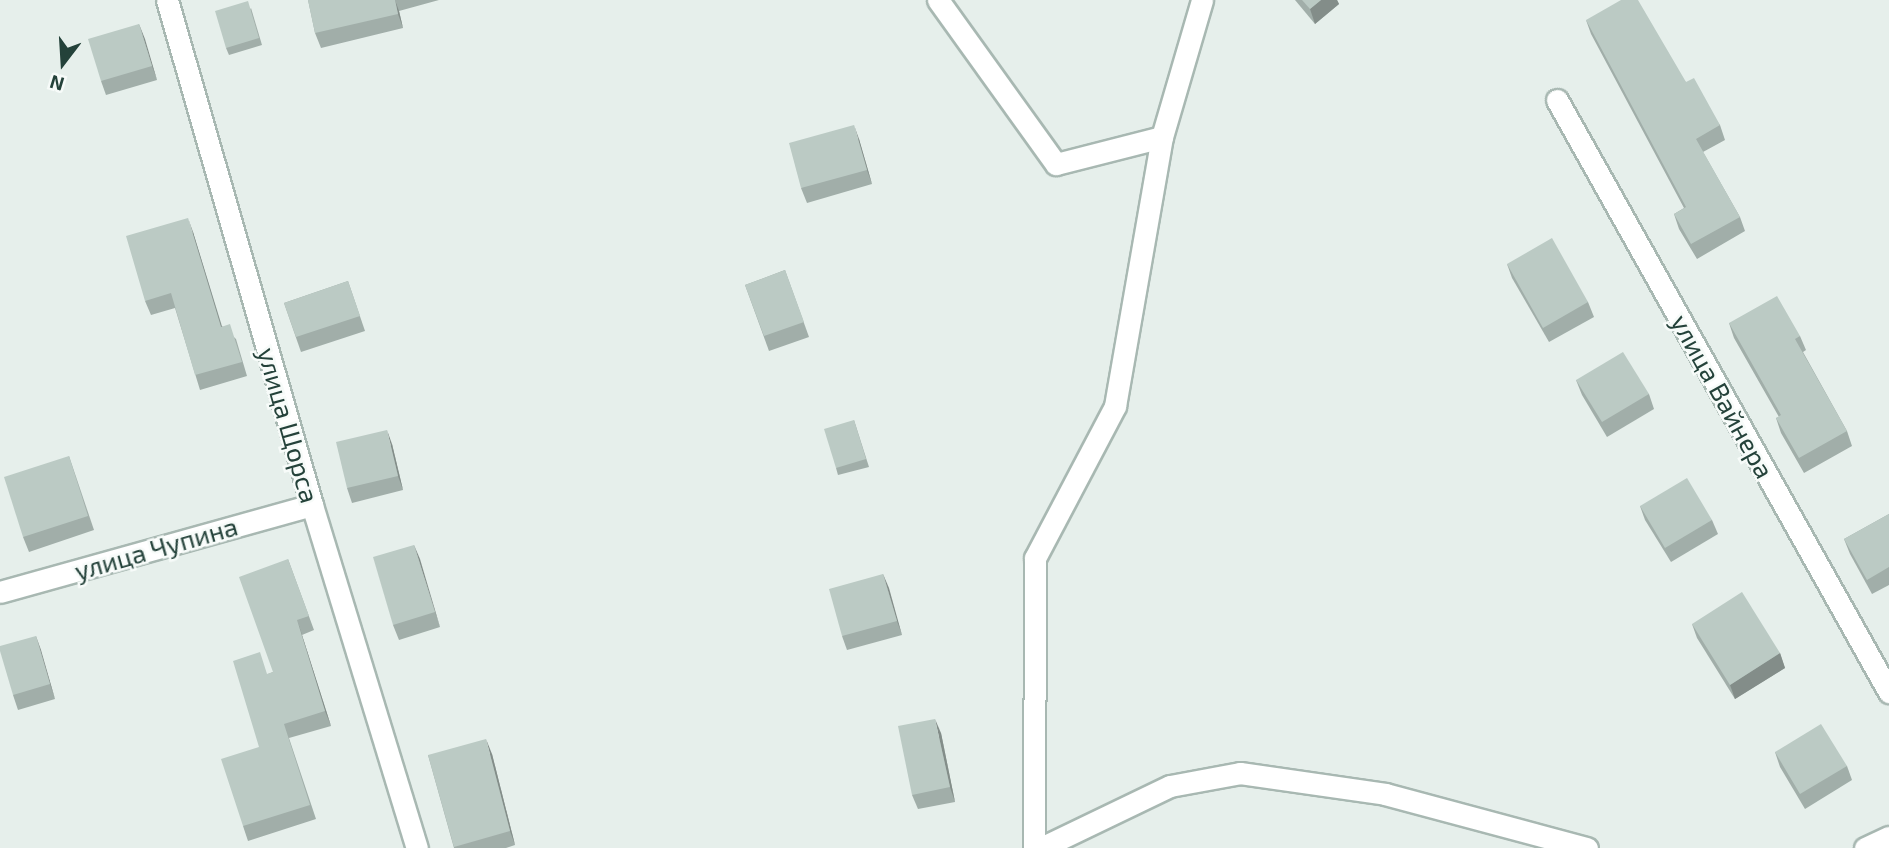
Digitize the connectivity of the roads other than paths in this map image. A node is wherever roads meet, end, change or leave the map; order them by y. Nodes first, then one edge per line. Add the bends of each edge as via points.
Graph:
1 (167, 0) edge
2 (938, 0) edge
3 (1202, 0) edge
4 (1557, 100) dead end
5 (1162, 138) junction
6 (312, 505) junction
7 (0, 592) edge
8 (1889, 692) edge
9 (1889, 837) edge
10 (417, 848) edge
11 (1034, 848) edge
12 (1041, 848) edge
13 (1587, 848) edge
14 (1865, 848) edge

1 - 6 street, улица Щорса
2 - 5 street via 1056,164
3 - 5 street
4 - 8 street, улица Вайнера
5 - 11 street via 1115,406 1035,558
6 - 7 street, улица Чупина
6 - 10 street, улица Щорса
9 - 14 street
12 - 13 street via 1170,786 1240,773 1385,794

